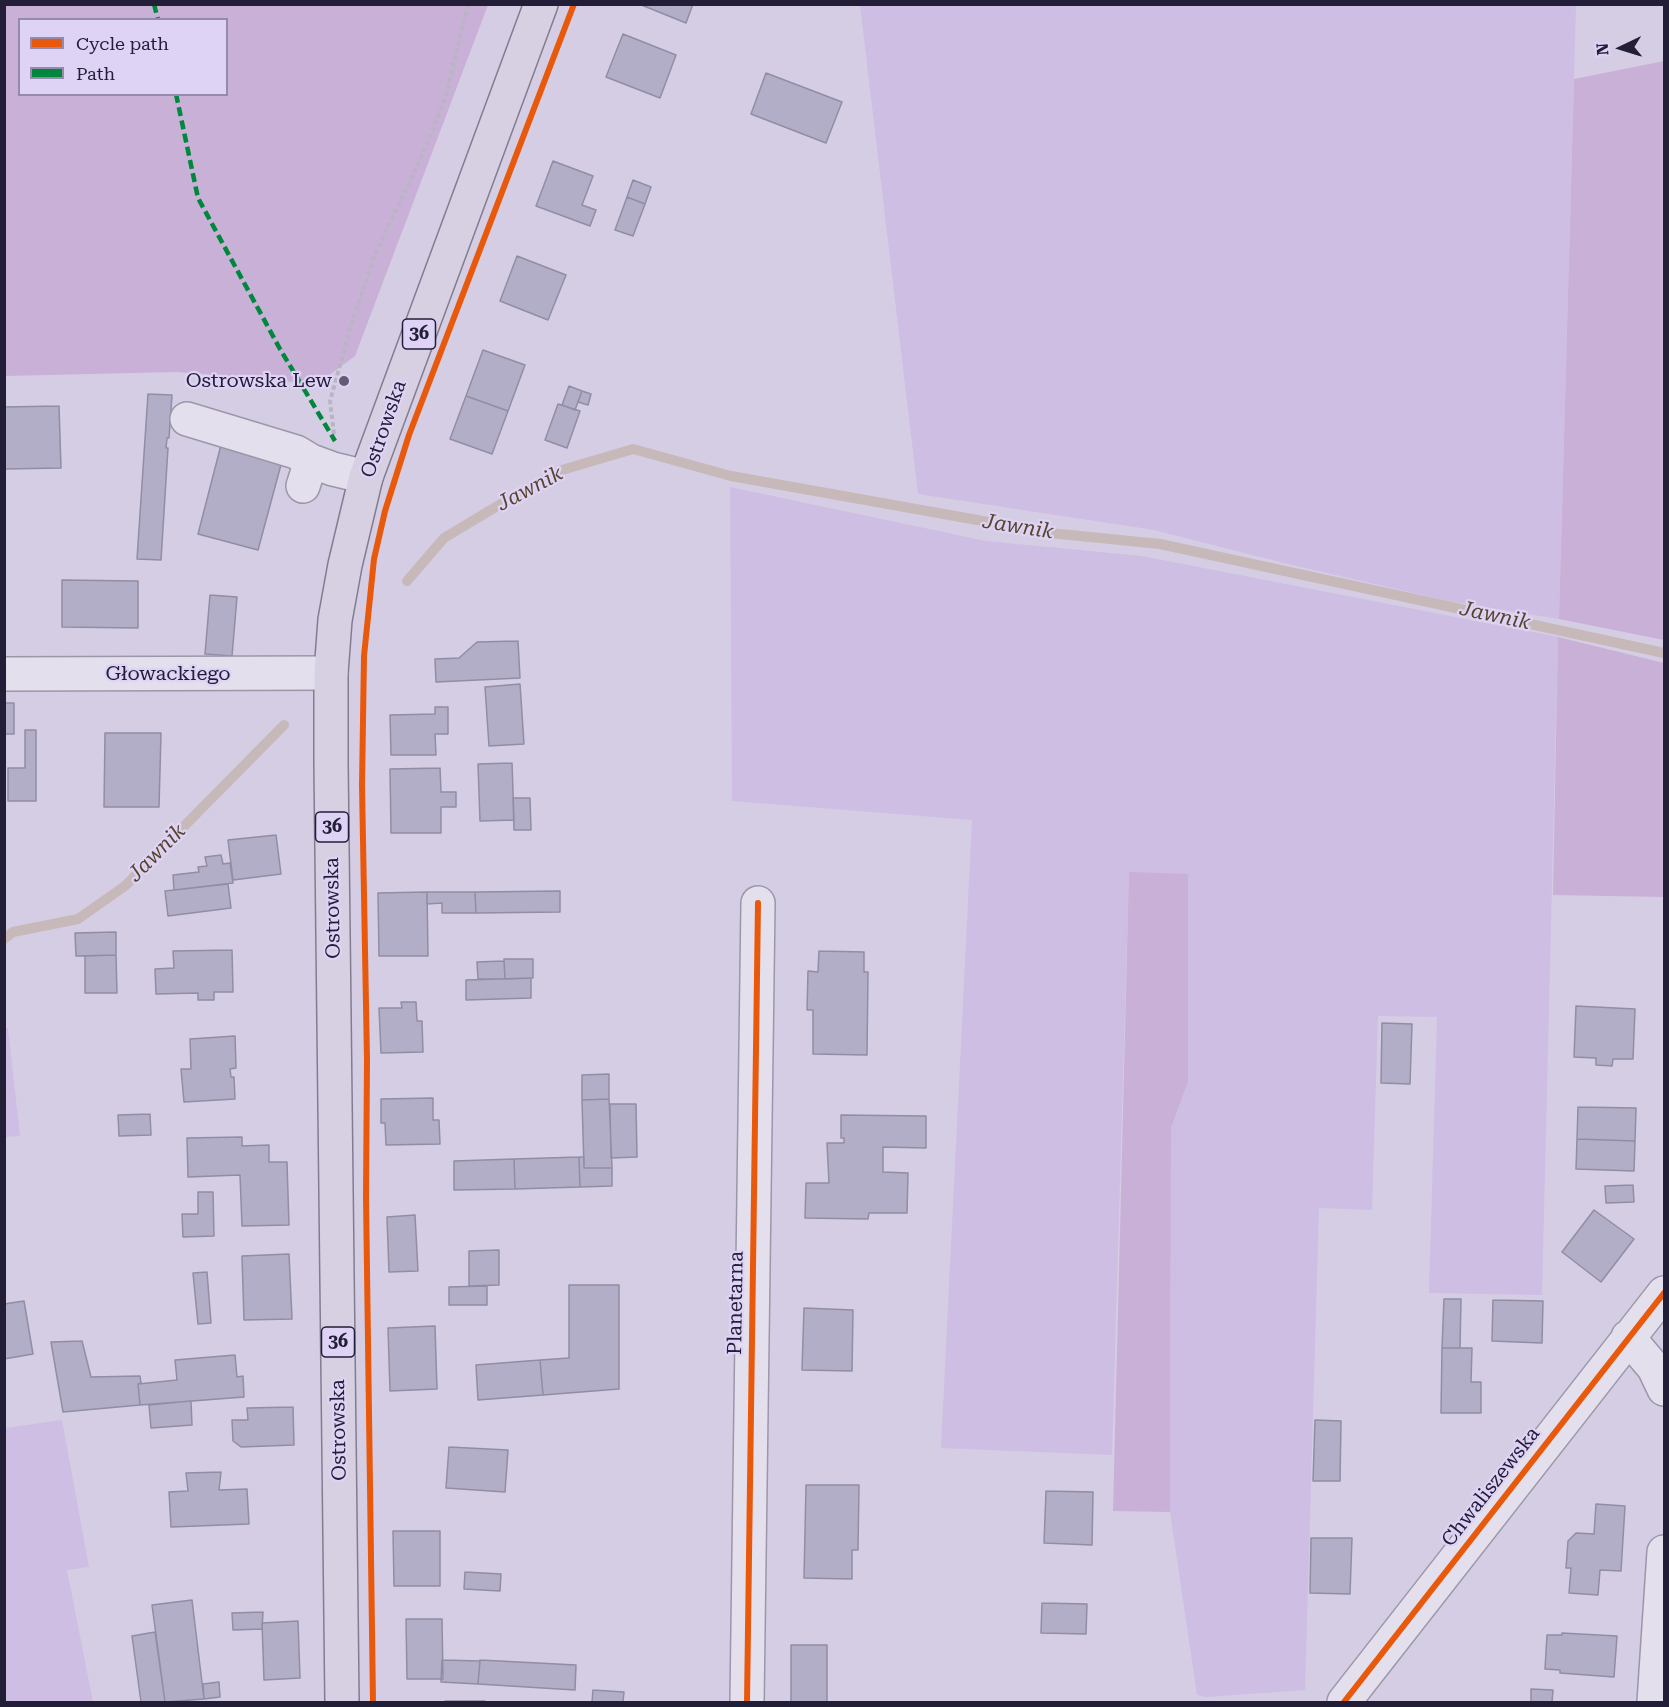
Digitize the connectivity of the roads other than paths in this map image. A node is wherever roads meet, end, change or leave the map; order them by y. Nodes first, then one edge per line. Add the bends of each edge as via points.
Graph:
1 (541, 4) edge
2 (187, 419) dead end
3 (366, 477) junction
4 (331, 673) junction
5 (4, 674) edge
6 (758, 903) dead end
7 (1665, 1293) edge
8 (1628, 1337) junction
9 (1665, 1389) edge
10 (1665, 1552) edge
11 (342, 1702) edge
12 (747, 1702) edge
13 (1344, 1702) edge
14 (1654, 1702) edge

1 - 3 main road, Ostrowska / 36
2 - 3 street
3 - 4 main road, Ostrowska / 36 via 335,620
4 - 5 street, Głowackiego
4 - 11 main road, Ostrowska / 36
6 - 12 street, Planetarna
7 - 8 street, Chwaliszewska
8 - 9 street via 1654,1368
8 - 13 street, Chwaliszewska
10 - 14 street

